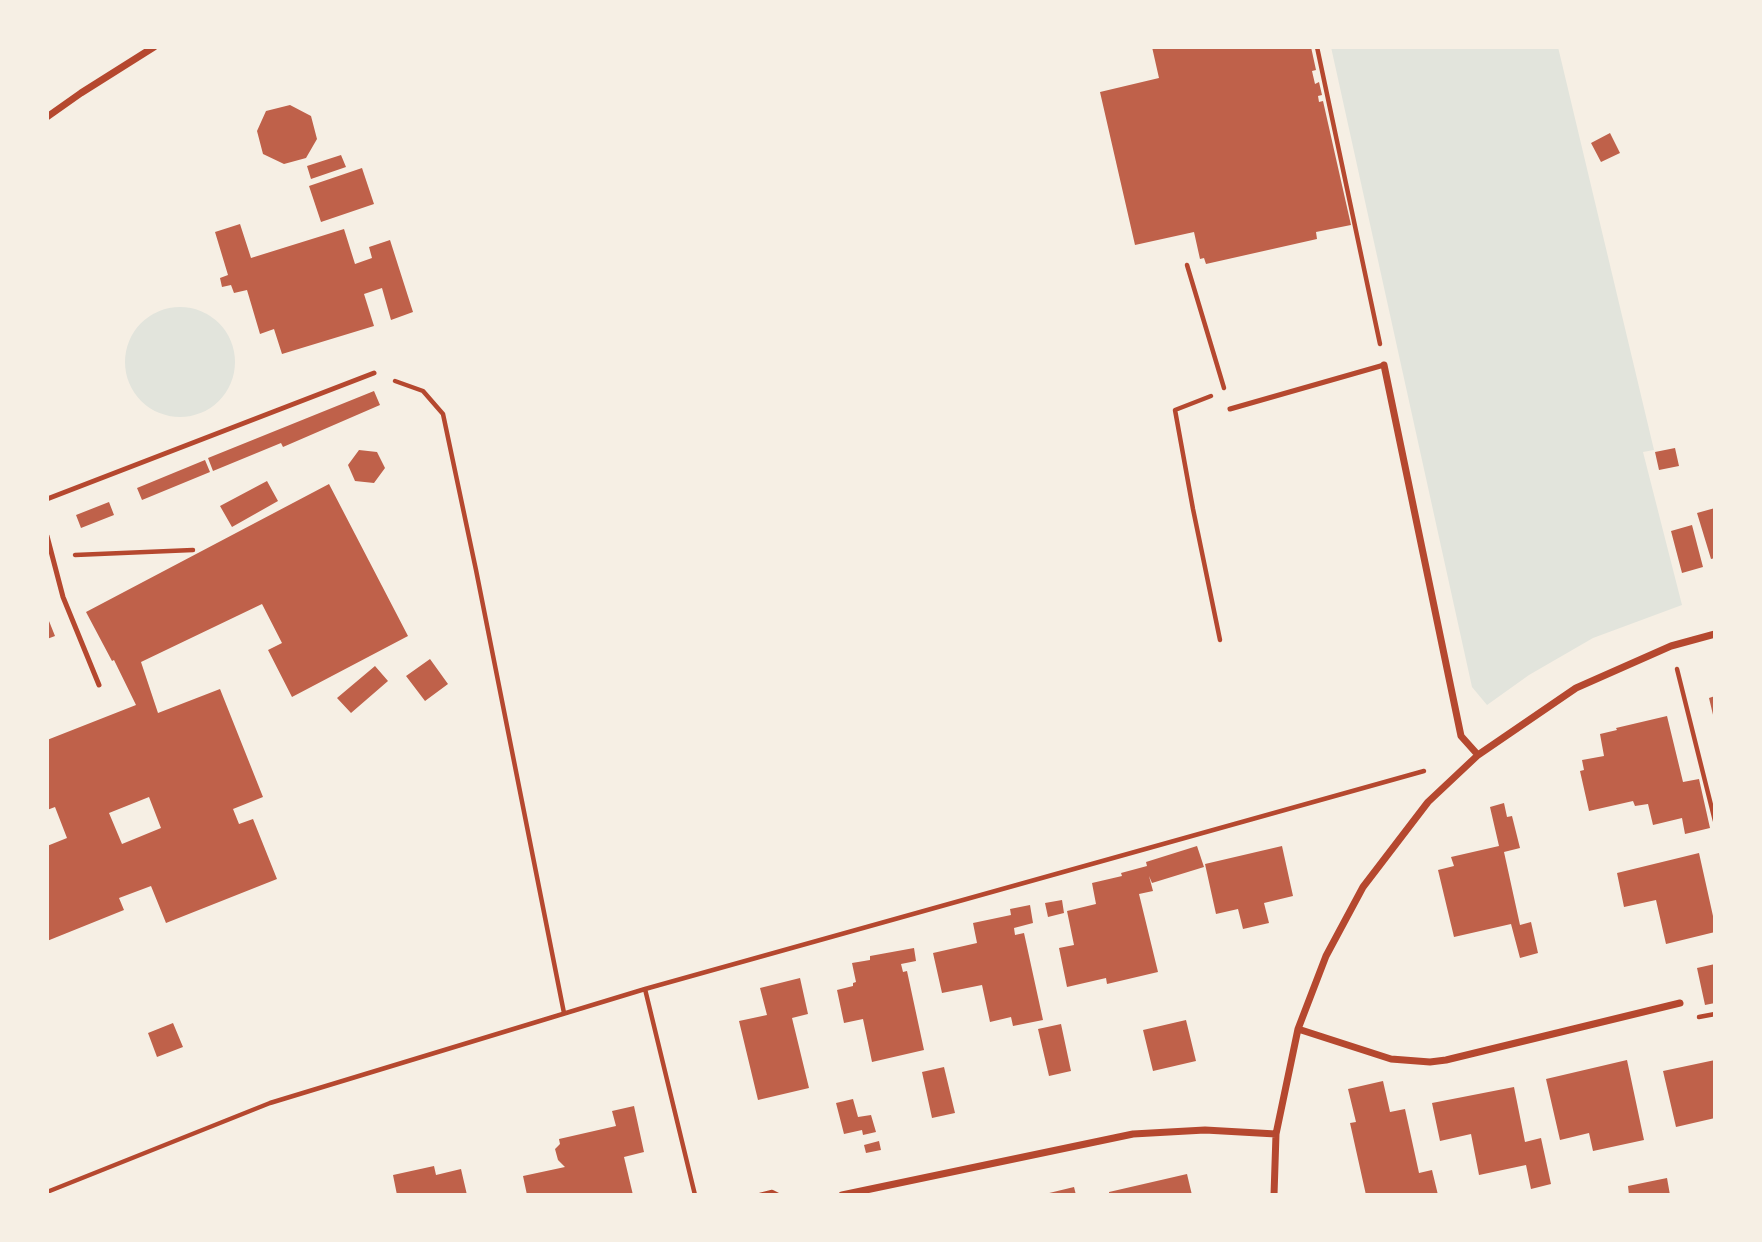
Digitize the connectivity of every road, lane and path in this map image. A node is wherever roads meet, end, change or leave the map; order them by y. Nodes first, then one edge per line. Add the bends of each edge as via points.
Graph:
1 (154, 47) edge
2 (1317, 47) edge
3 (47, 117) edge
4 (1187, 265) dead end
5 (1384, 365) junction
6 (374, 373) joint
7 (1224, 391) junction
8 (1230, 409) joint
9 (47, 499) edge
10 (47, 537) edge
11 (193, 550) dead end
12 (52, 556) junction
13 (1715, 634) edge
14 (1220, 640) dead end
15 (1671, 646) junction
16 (99, 685) dead end
17 (1478, 755) junction
18 (1425, 770) dead end
19 (1715, 821) edge
20 (645, 989) junction
21 (1680, 1003) dead end
22 (564, 1013) junction
23 (1298, 1029) junction
24 (1276, 1135) junction
25 (47, 1192) edge
26 (695, 1195) edge
27 (760, 1195) edge
28 (778, 1195) edge
29 (842, 1195) edge
30 (1275, 1195) edge

1 - 3 street
2 - 5 path
4 - 7 path
5 - 8 lane
5 - 17 street via 1461,736
6 - 9 lane
6 - 22 path via 423,391 443,414
7 - 8 path
7 - 14 path via 1175,410
10 - 12 lane
11 - 12 path
12 - 16 lane via 63,597
13 - 15 street
15 - 17 street via 1576,688
15 - 19 path
17 - 23 street via 1428,802 1363,887 1326,956
18 - 20 path
20 - 22 path
20 - 26 path
21 - 23 street via 1430,1062 1391,1059
22 - 25 path via 270,1103
23 - 24 street
24 - 29 street via 1205,1130 1133,1134
24 - 30 street
27 - 28 path

